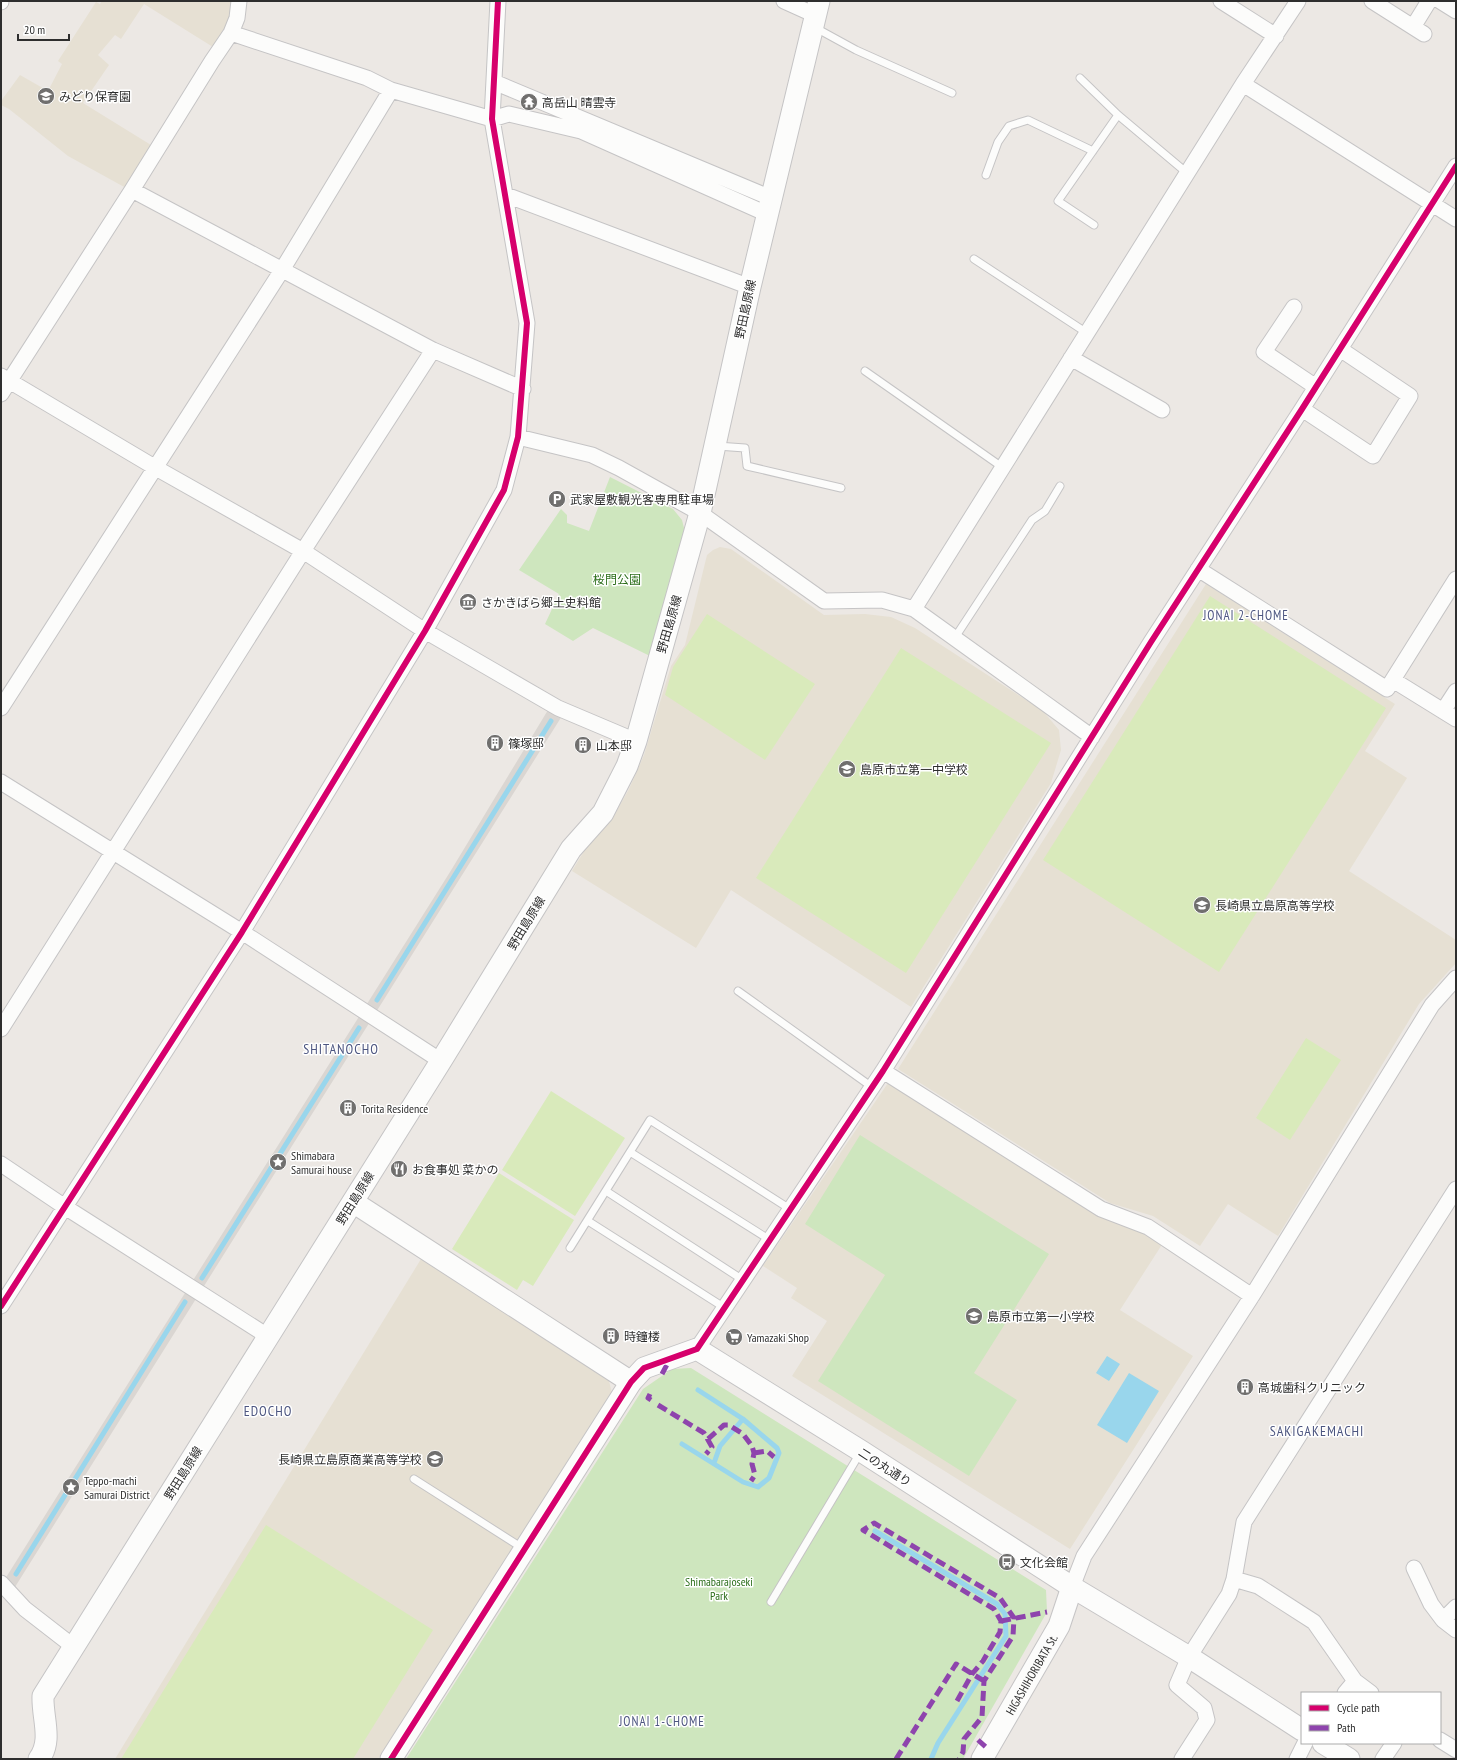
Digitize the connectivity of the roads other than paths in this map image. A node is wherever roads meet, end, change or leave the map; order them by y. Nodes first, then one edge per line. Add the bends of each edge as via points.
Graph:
1 (239, 1) edge
2 (498, 1) edge
3 (784, 1) edge
4 (1221, 1) edge
5 (1298, 1) edge
6 (1372, 1) edge
7 (1429, 1) edge
8 (1440, 1) edge
9 (1456, 11) edge
10 (816, 14) edge
11 (231, 33) junction
12 (1276, 36) junction
13 (1080, 78) dead end
14 (494, 82) junction
15 (1243, 84) junction
16 (391, 90) junction
17 (952, 94) dead end
18 (1118, 115) junction
19 (492, 119) junction
20 (1093, 151) junction
21 (1456, 166) edge
22 (1187, 173) junction
23 (986, 175) dead end
24 (132, 190) junction
25 (506, 195) junction
26 (1432, 204) junction
27 (769, 206) junction
28 (1456, 219) edge
29 (1094, 225) dead end
30 (974, 259) dead end
31 (282, 270) junction
32 (750, 287) junction
33 (1294, 307) dead end
34 (1086, 333) junction
35 (1340, 349) junction
36 (433, 350) junction
37 (1071, 358) junction
38 (865, 371) dead end
39 (5, 378) edge
40 (1316, 387) junction
41 (522, 389) junction
42 (1, 394) edge
43 (1302, 409) junction
44 (1162, 410) dead end
45 (518, 437) junction
46 (715, 446) junction
47 (1002, 467) junction
48 (156, 468) junction
49 (1060, 486) dead end
50 (840, 488) dead end
51 (700, 513) junction
52 (303, 551) junction
53 (1198, 569) junction
54 (1456, 579) edge
55 (914, 610) junction
56 (425, 630) junction
57 (954, 639) junction
58 (1393, 680) junction
59 (1456, 690) edge
60 (1, 708) edge
61 (1443, 711) junction
62 (1456, 719) edge
63 (1092, 737) junction
64 (636, 741) junction
65 (1, 782) edge
66 (113, 853) junction
67 (242, 932) junction
68 (1456, 978) edge
69 (738, 991) dead end
70 (1, 1029) edge
71 (442, 1061) junction
72 (883, 1071) junction
73 (872, 1087) junction
74 (630, 1152) junction
75 (1, 1164) edge
76 (1456, 1189) edge
77 (606, 1191) junction
78 (353, 1202) junction
79 (65, 1207) junction
80 (790, 1209) junction
81 (588, 1221) junction
82 (770, 1240) junction
83 (570, 1248) dead end
84 (743, 1280) junction
85 (1252, 1296) junction
86 (1, 1306) edge
87 (725, 1308) junction
88 (269, 1337) junction
89 (697, 1349) junction
90 (631, 1382) junction
91 (861, 1451) junction
92 (414, 1479) dead end
93 (524, 1549) junction
94 (1414, 1568) dead end
95 (1234, 1580) junction
96 (1, 1583) edge
97 (1072, 1586) junction
98 (771, 1602) dead end
99 (1456, 1607) edge
100 (1444, 1620) junction
101 (1456, 1630) edge
102 (74, 1647) junction
103 (1188, 1657) junction
104 (1355, 1681) junction
105 (1345, 1692) edge
106 (1371, 1692) edge
107 (1301, 1729) edge
108 (1441, 1741) edge
109 (1304, 1744) edge
110 (1325, 1744) edge
111 (1393, 1744) edge
112 (1456, 1750) edge
113 (45, 1757) edge
114 (391, 1759) edge
115 (982, 1759) edge
116 (1182, 1759) edge
117 (1297, 1759) edge
118 (1349, 1759) edge
119 (1383, 1759) edge

1 - 11 street via 237,18
2 - 14 street
3 - 10 street
4 - 12 street
5 - 12 street
6 - 7 street via 1419,30
8 - 9 street
10 - 17 lane via 856,50
10 - 27 main road, 野田島原線
11 - 16 street via 367,78
11 - 24 street
12 - 15 street
13 - 18 lane
14 - 19 street
14 - 27 street
15 - 22 street
15 - 26 street
16 - 19 street
16 - 31 street
18 - 20 lane
18 - 22 lane
19 - 25 street
19 - 27 street via 509,114 580,132
20 - 23 lane via 1028,120 1009,126 998,142
20 - 29 lane via 1058,201
21 - 26 street
22 - 34 street
24 - 31 street
24 - 39 street
25 - 32 street
25 - 41 street via 527,323
26 - 28 street
26 - 35 street
27 - 32 main road, 野田島原線
30 - 34 lane
31 - 36 street
31 - 48 street
32 - 46 main road, 野田島原線
33 - 40 street via 1264,352
34 - 37 street
35 - 40 street
35 - 43 street via 1410,396 1373,456
36 - 41 street
36 - 52 street
37 - 44 street
37 - 47 street
38 - 47 lane
39 - 42 street
39 - 48 street
40 - 43 street
41 - 45 street
43 - 53 street
45 - 51 street via 592,455
45 - 56 street via 504,490
46 - 50 lane via 745,448 747,466
46 - 51 main road, 野田島原線
47 - 55 street
48 - 52 street
48 - 60 street
49 - 57 lane via 1045,511 1032,520
51 - 55 street via 824,601 882,600
51 - 64 main road, 野田島原線
52 - 56 street
52 - 66 street
53 - 58 street via 1387,689
53 - 63 street
54 - 58 street
55 - 57 street
56 - 64 street via 558,708
56 - 67 street
57 - 63 street
58 - 61 street
59 - 61 street
61 - 62 street
63 - 72 street
64 - 71 main road, 野田島原線 via 627,766 603,813 571,849
65 - 66 street
66 - 67 street
66 - 70 street
67 - 71 street
67 - 79 street
68 - 85 street via 1432,1005
69 - 73 lane
71 - 78 main road, 野田島原線
72 - 73 street
72 - 85 street via 1102,1209 1148,1227
73 - 80 street
74 - 77 lane
74 - 80 lane via 650,1120
74 - 82 lane
75 - 79 street
76 - 95 street via 1244,1522
77 - 81 lane
77 - 84 lane
78 - 88 main road, 野田島原線
78 - 90 main road
79 - 86 street
79 - 88 street
80 - 82 street
81 - 83 lane
81 - 87 lane
82 - 84 street
84 - 87 street
85 - 97 street via 1084,1556
87 - 89 street
88 - 102 main road, 野田島原線
89 - 90 main road via 644,1368
89 - 91 main road, 二の丸通り
90 - 93 main road
91 - 97 main road, 二の丸通り
91 - 98 lane
92 - 93 lane
93 - 114 main road
94 - 100 street via 1431,1604
95 - 103 street via 1229,1594
95 - 104 street via 1258,1586 1314,1622
96 - 102 street via 25,1609
97 - 103 main road, 二の丸通り
97 - 115 main road, HIGASHIHORIBATA St. via 1059,1626
99 - 100 street
100 - 101 street
102 - 113 main road, 野田島原線 via 44,1696 42,1709 47,1740
103 - 107 main road, 二の丸通り
103 - 116 street via 1177,1685 1204,1708 1207,1720
104 - 105 street
104 - 106 street
108 - 112 street
109 - 117 street
110 - 118 main road
111 - 119 street

